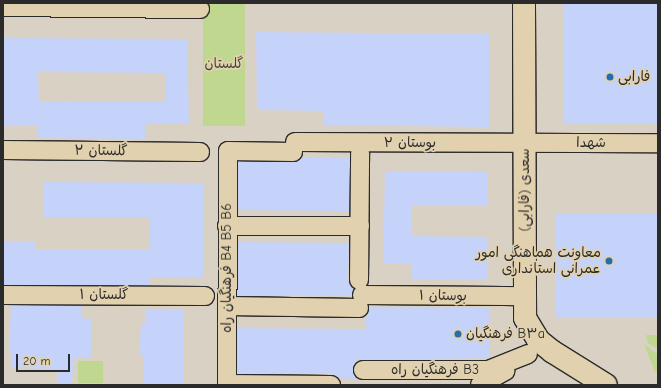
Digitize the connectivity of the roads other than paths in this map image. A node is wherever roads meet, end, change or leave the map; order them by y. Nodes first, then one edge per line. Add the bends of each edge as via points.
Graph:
1 (524, 3) edge
2 (3, 7) edge
3 (200, 9) dead end
4 (525, 143) junction
5 (658, 143) edge
6 (3, 150) edge
7 (228, 151) joint
8 (200, 152) dead end
9 (360, 153) dead end
10 (227, 226) junction
11 (360, 226) junction
12 (360, 294) junction
13 (3, 295) edge
14 (205, 296) dead end
15 (524, 296) junction
16 (227, 306) junction
17 (533, 347) junction
18 (363, 370) dead end
19 (331, 385) edge
20 (480, 385) edge
21 (606, 385) edge

1 - 4 street, سعدی (فارابی)
2 - 3 street
4 - 5 street, شهدا
4 - 7 street, بوستان ۲ via 294,147
4 - 15 street, سعدی (فارابی)
6 - 8 street, گلستان ۲
7 - 10 street, فرهنگیان راه B4 B5 B6
9 - 11 street
10 - 11 street
10 - 16 street, فرهنگیان راه B4 B5 B6
11 - 12 street
12 - 15 street, بوستان ۱
12 - 16 street, بوستان ۱
13 - 14 street, گلستان ۱
15 - 17 street, سعدی (فارابی) via 525,318
16 - 19 street, فرهنگیان راه B4 B5 B6 via 227,384
17 - 18 street, فرهنگیان راه B3 via 488,370
17 - 20 street via 522,363
17 - 21 street, سعدی (فارابی) via 553,352

